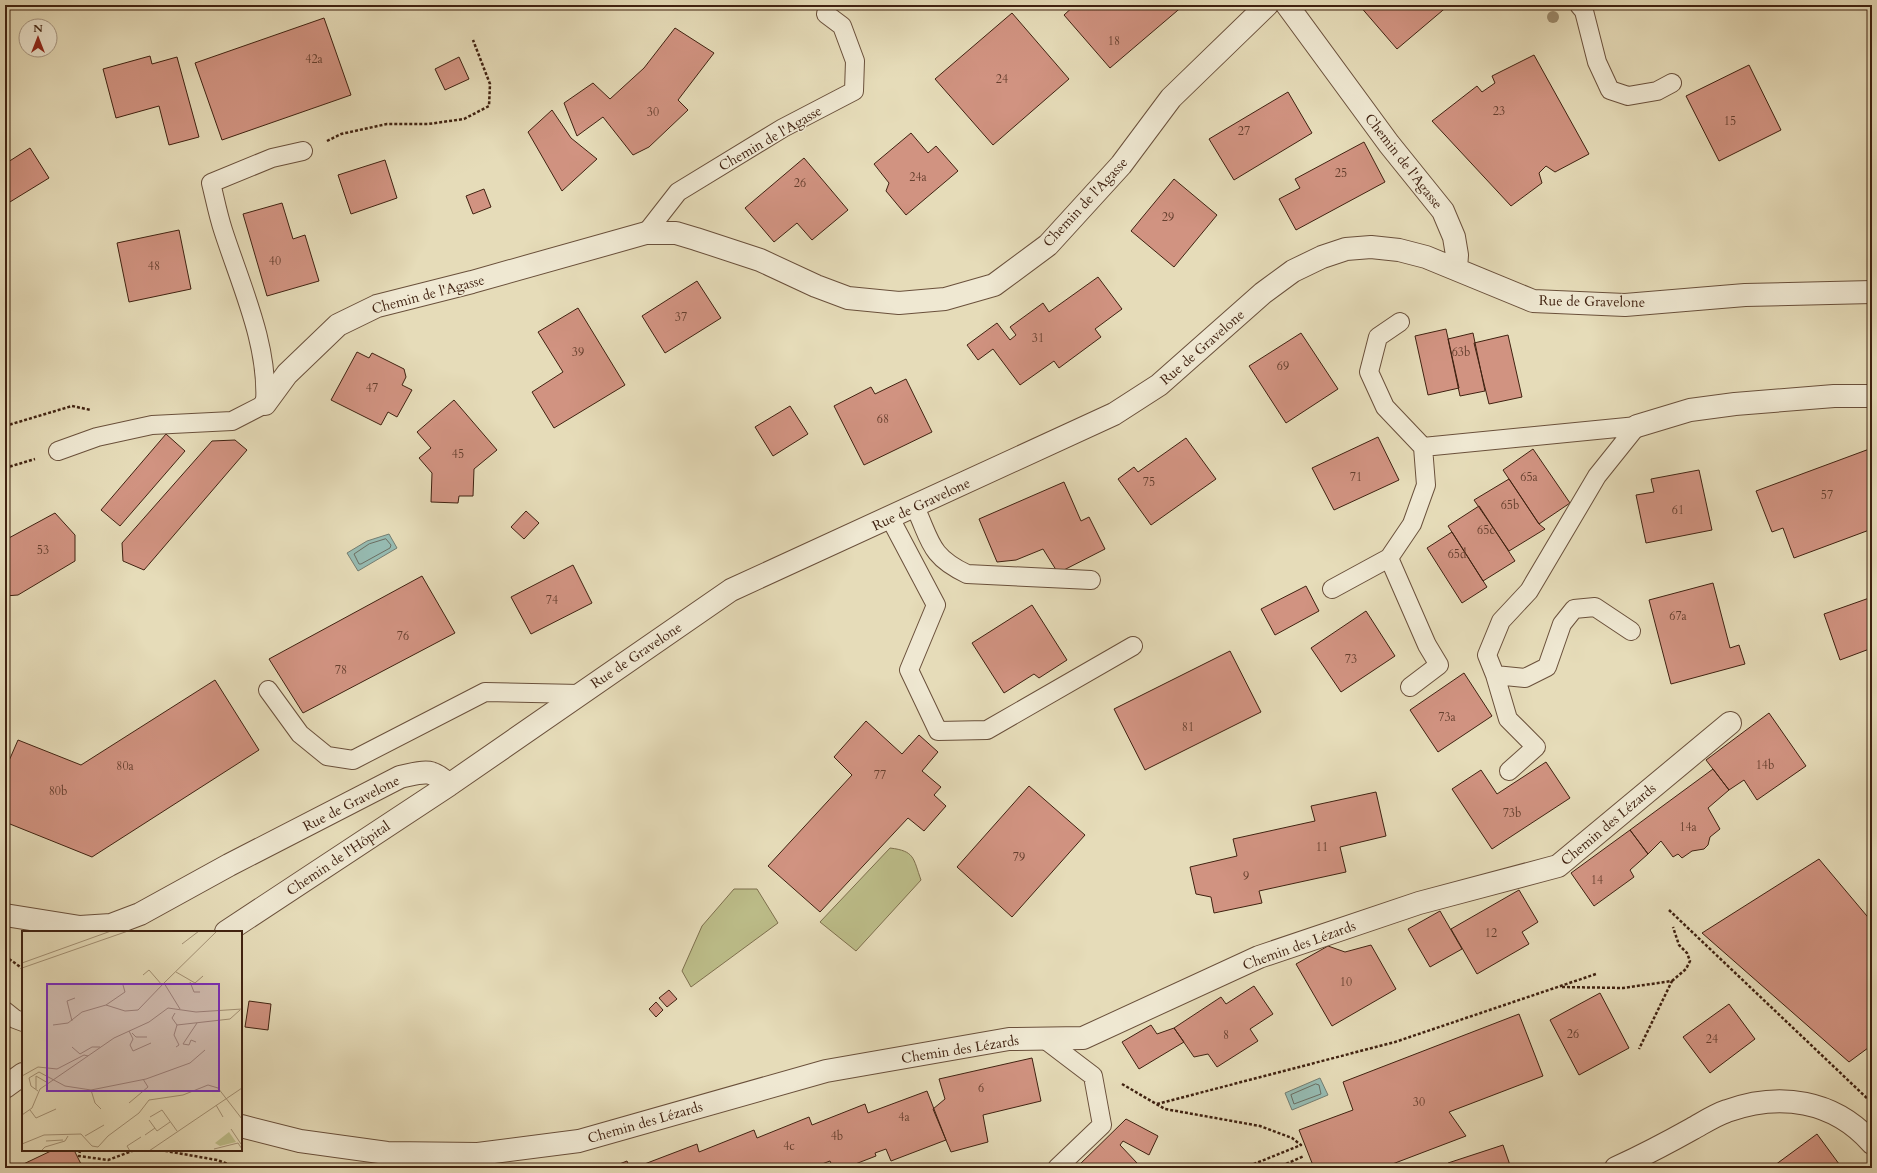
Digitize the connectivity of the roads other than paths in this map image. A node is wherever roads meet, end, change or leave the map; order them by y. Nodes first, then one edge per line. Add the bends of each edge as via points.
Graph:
1 (1287, 5) edge
2 (1579, 5) edge
3 (1258, 8) edge
4 (826, 14) dead end
5 (1672, 83) dead end
6 (303, 151) road end
7 (646, 233) junction
8 (1456, 269) junction
9 (1872, 292) edge
10 (1400, 322) dead end
11 (1872, 396) edge
12 (265, 404) junction
13 (1637, 426) junction
14 (1422, 447) junction
15 (58, 451) road end
16 (915, 507) junction
17 (890, 518) junction
18 (1389, 558) junction
19 (1091, 580) dead end
20 (1332, 589) dead end
21 (1631, 631) dead end
22 (1133, 646) dead end
23 (1495, 675) junction
24 (1410, 687) dead end
25 (268, 690) dead end
26 (580, 694) junction
27 (1730, 723) dead end
28 (1509, 771) dead end
29 (449, 784) junction
30 (5, 915) edge
31 (228, 931) edge
32 (5, 1011) edge
33 (22, 1022) edge
34 (1043, 1038) junction
35 (242, 1126) edge
36 (1872, 1143) edge
37 (478, 1161) edge
38 (1057, 1168) edge
39 (1616, 1168) edge

1 - 8 street, Chemin de l'Agasse via 1389,144 1443,211 1454,237
2 - 5 lane via 1584,11 1597,62 1610,90 1628,96 1657,91
3 - 7 street, Chemin de l'Agasse via 1171,98 1121,165 1048,245 994,285 945,299 899,303 848,298 760,260 710,243 676,233
4 - 7 lane, Chemin de l'Agasse via 842,26 855,61 854,91 783,128 678,192
6 - 12 lane via 272,158 211,183 223,228 253,317 267,381
7 - 12 street, Chemin de l'Agasse via 377,306 338,325 287,374
8 - 9 street, Rue de Gravelone via 1533,301 1626,305 1745,295
8 - 16 street, Rue de Gravelone via 1419,255 1371,247 1346,249 1322,257 1293,271 1263,293 1141,398 1108,417
10 - 14 lane via 1378,337 1369,372 1385,407
11 - 13 street via 1834,396 1735,404 1690,410
12 - 15 lane, Chemin de l'Agasse via 232,421 152,425 97,436
13 - 14 lane
13 - 23 lane via 1597,476 1529,591 1501,621 1488,655
14 - 18 lane via 1426,485 1412,524
16 - 17 street, Rue de Gravelone
16 - 19 lane via 934,551 948,565 967,574
17 - 22 lane via 936,605 909,670 938,731 987,730
17 - 26 street, Rue de Gravelone via 731,590
18 - 20 lane
18 - 24 lane via 1427,645 1439,665
21 - 23 lane via 1595,607 1574,609 1562,624 1547,667 1525,678
23 - 28 lane via 1508,719 1536,747
25 - 26 lane via 300,734 327,756 353,760 485,692
26 - 29 street, Rue de Gravelone
27 - 34 street, Chemin des Lézards via 1558,866 1419,903 1259,957 1084,1038
29 - 30 street, Rue de Gravelone via 437,774 423,772 400,776 140,914 111,925 80,927
29 - 31 street, Chemin de l'Hôpital
32 - 33 lane
34 - 37 street, Chemin des Lézards via 1008,1039 826,1071 579,1141
34 - 38 lane via 1093,1076 1102,1125
35 - 37 street, Chemin des Lézards via 300,1141 388,1153
36 - 39 street via 1862,1132 1833,1112 1796,1101 1759,1102 1726,1111

